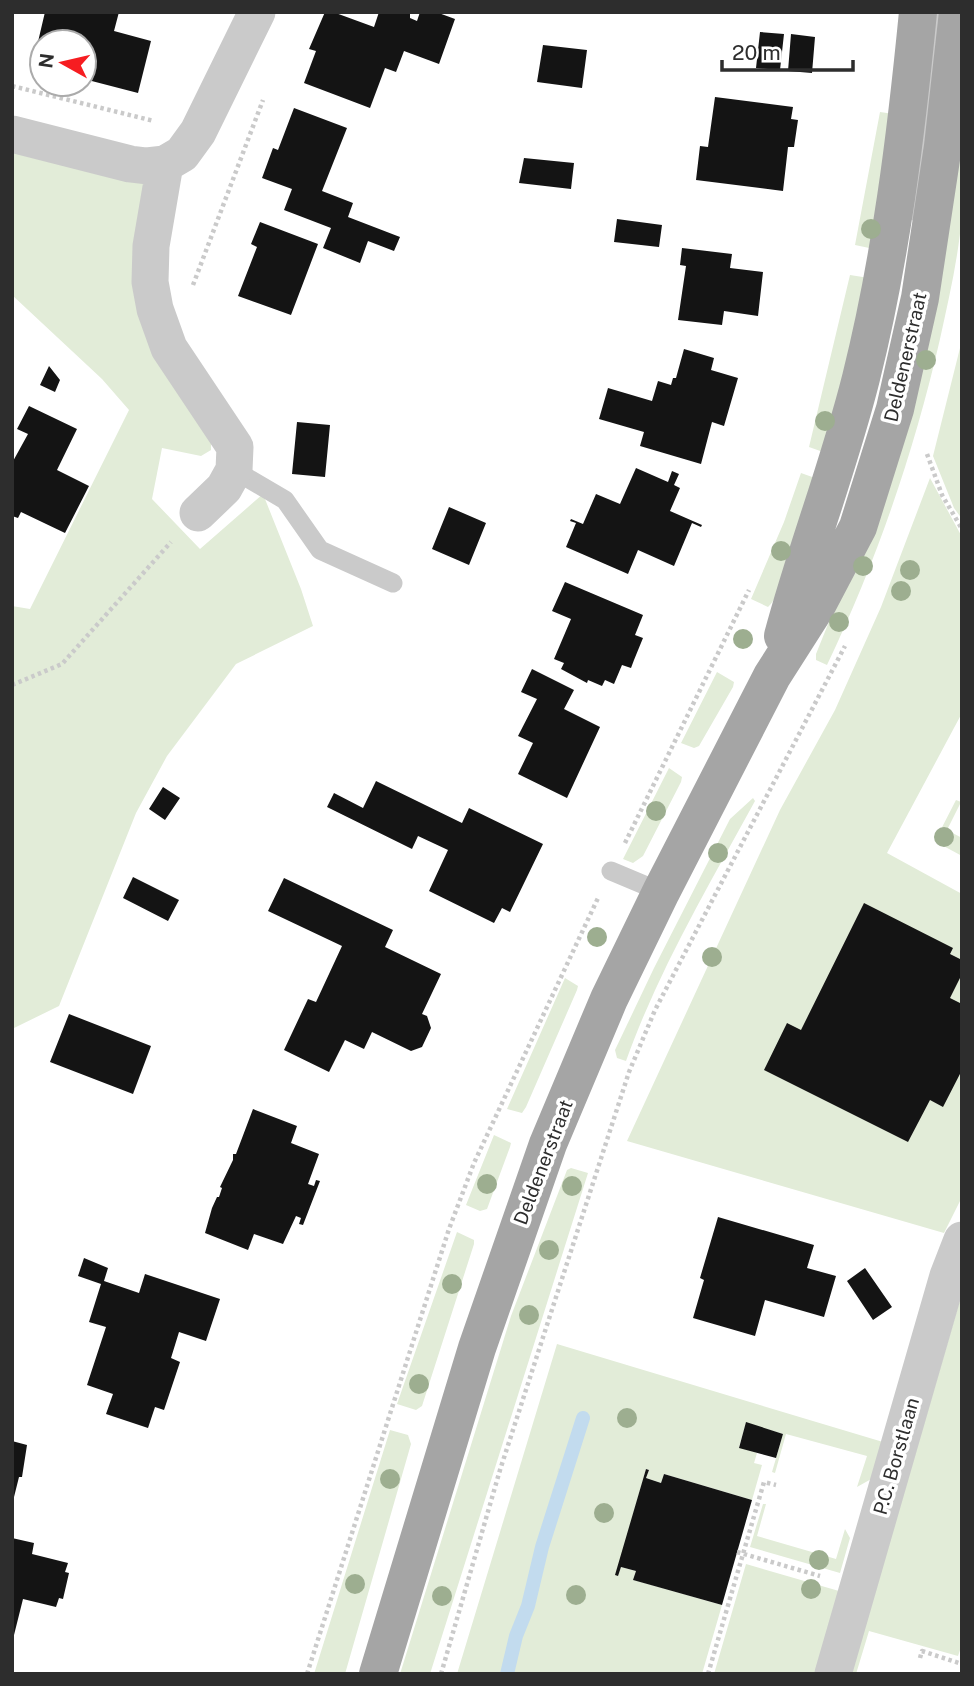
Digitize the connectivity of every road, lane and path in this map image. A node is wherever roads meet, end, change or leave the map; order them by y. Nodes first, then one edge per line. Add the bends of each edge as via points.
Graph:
1 (257, 12) edge
2 (918, 12) edge
3 (938, 12) edge
4 (958, 12) edge
5 (12, 86) edge
6 (263, 100) dead end
7 (198, 132) junction
8 (12, 134) edge
9 (245, 149) junction
10 (165, 164) junction
11 (193, 286) dead end
12 (920, 298) junction
13 (922, 443) dead end
14 (234, 470) junction
15 (198, 513) joint
16 (962, 529) edge
17 (393, 583) dead end
18 (846, 644) dead end
19 (772, 676) junction
20 (12, 685) edge
21 (611, 871) dead end
22 (661, 892) junction
23 (962, 1240) edge
24 (776, 1485) dead end
25 (740, 1553) junction
26 (858, 1587) junction
27 (920, 1658) dead end
28 (962, 1664) edge
29 (378, 1674) edge
30 (441, 1674) edge
31 (708, 1674) edge
32 (833, 1674) edge

1 - 7 street
2 - 19 main road, Deldenerstraat via 905,140 861,377
3 - 12 lane via 911,242
4 - 12 main road, Deldenerstraat
5 - 7 path
6 - 9 path
7 - 9 path
7 - 10 street via 182,154
8 - 10 street via 130,164
9 - 11 path
10 - 14 street via 151,246 155,309 169,348 235,447
12 - 19 main road, Deldenerstraat via 895,409 858,527 817,607
13 - 16 path via 942,495
14 - 15 street via 224,488
14 - 17 lane via 285,500 320,550
15 - 20 path via 62,664
18 - 30 path via 655,1010 629,1072 500,1470
19 - 22 main road, Deldenerstraat
21 - 22 lane
22 - 29 main road, Deldenerstraat via 609,999 548,1144 477,1348
23 - 26 street, P.C. Borstlaan
24 - 25 path via 764,1482
25 - 26 path
25 - 31 path
26 - 32 street, P.C. Borstlaan
27 - 28 path via 922,1651

